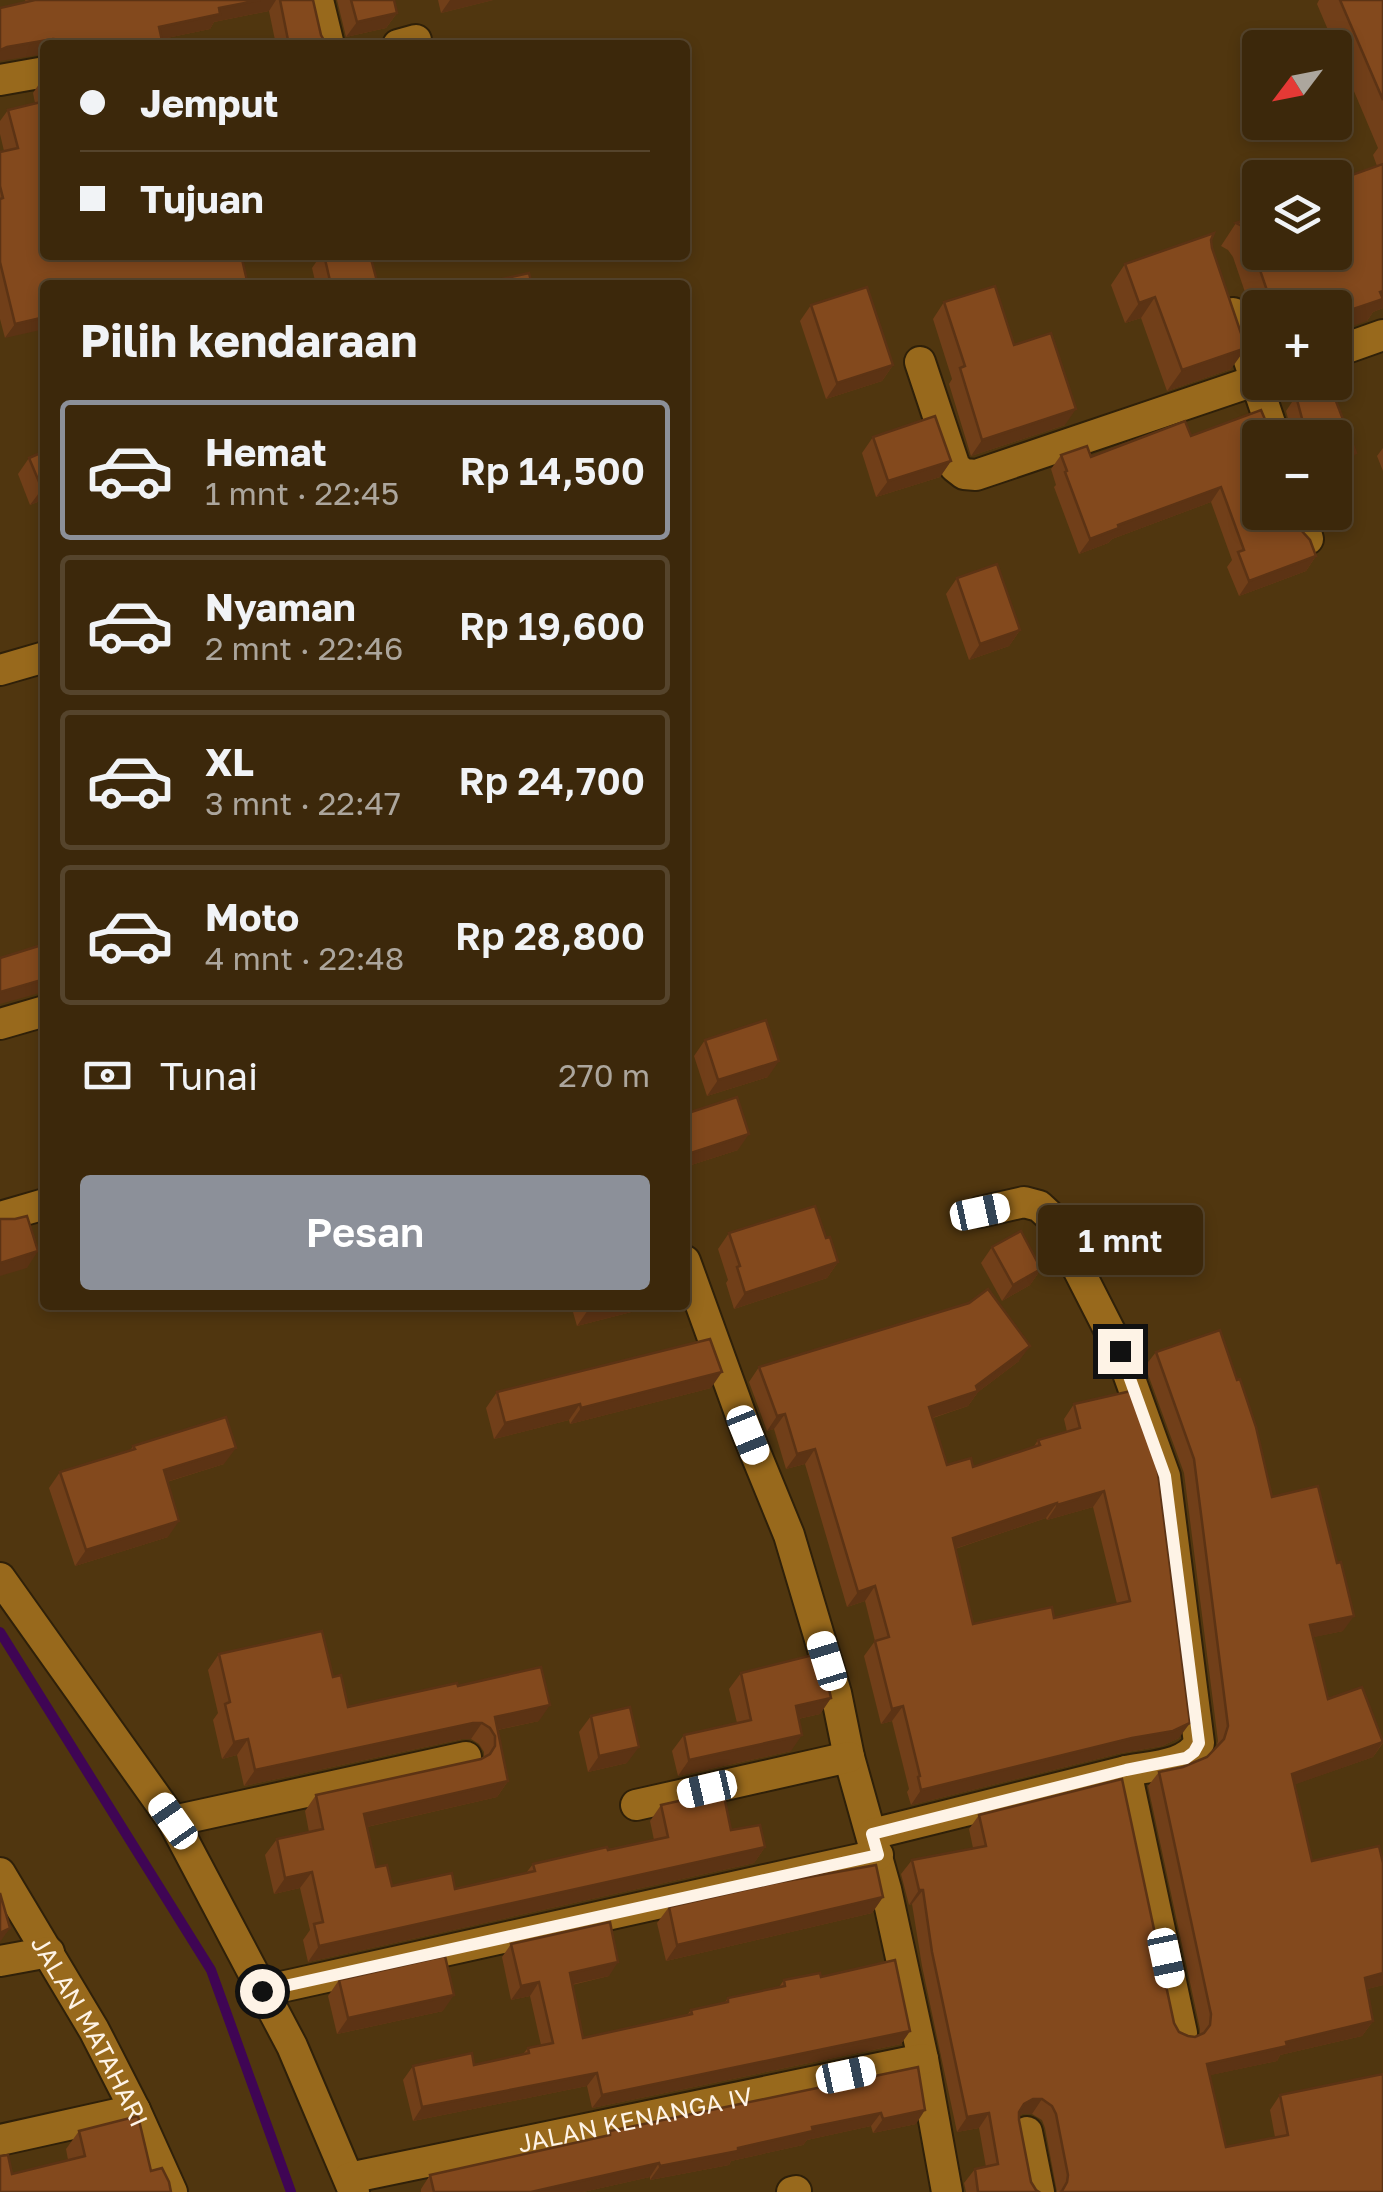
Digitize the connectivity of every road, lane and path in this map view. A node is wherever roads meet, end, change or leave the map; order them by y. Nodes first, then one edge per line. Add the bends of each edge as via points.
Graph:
1 (318, 0) edge
2 (328, 40) edge
3 (40, 73) edge
4 (0, 80) edge
5 (1221, 280) edge
6 (1242, 336) edge
7 (1383, 336) edge
8 (1352, 346) edge
9 (920, 362) dead end
10 (1242, 384) edge
11 (40, 658) edge
12 (0, 670) edge
13 (40, 1012) edge
14 (0, 1024) edge
15 (40, 1205) edge
16 (980, 1212) dead end
17 (0, 1217) edge
18 (690, 1275) edge
19 (0, 1578) edge
20 (466, 1757) dead end
21 (849, 1757) junction
22 (1126, 1770) junction
23 (636, 1805) dead end
24 (173, 1821) junction
25 (875, 1844) junction
26 (0, 1873) edge
27 (49, 1952) junction
28 (0, 1962) edge
29 (262, 1991) junction
30 (1182, 2033) edge
31 (923, 2059) junction
32 (135, 2110) junction
33 (1027, 2132) dead end
34 (0, 2140) edge
35 (352, 2185) edge
36 (172, 2192) edge
37 (947, 2192) edge
38 (1040, 2192) edge

1 - 2 street
3 - 4 street
5 - 6 street
7 - 8 street
9 - 10 street via 955,467 976,475
11 - 12 street
13 - 14 street
15 - 17 street
16 - 22 street via 1024,1202 1052,1218 1120,1351 1165,1476 1199,1743 1186,1758
18 - 21 street via 789,1535
19 - 24 street
20 - 24 street
21 - 23 street
21 - 25 street
22 - 25 street
22 - 30 street
24 - 29 street
25 - 29 street
25 - 31 street
26 - 27 street, JALAN MATAHARI
27 - 28 street
27 - 32 street, JALAN MATAHARI
29 - 35 street
31 - 35 street, JALAN KENANGA IV
31 - 37 street
32 - 34 street
32 - 36 street, JALAN MATAHARI
33 - 38 street

